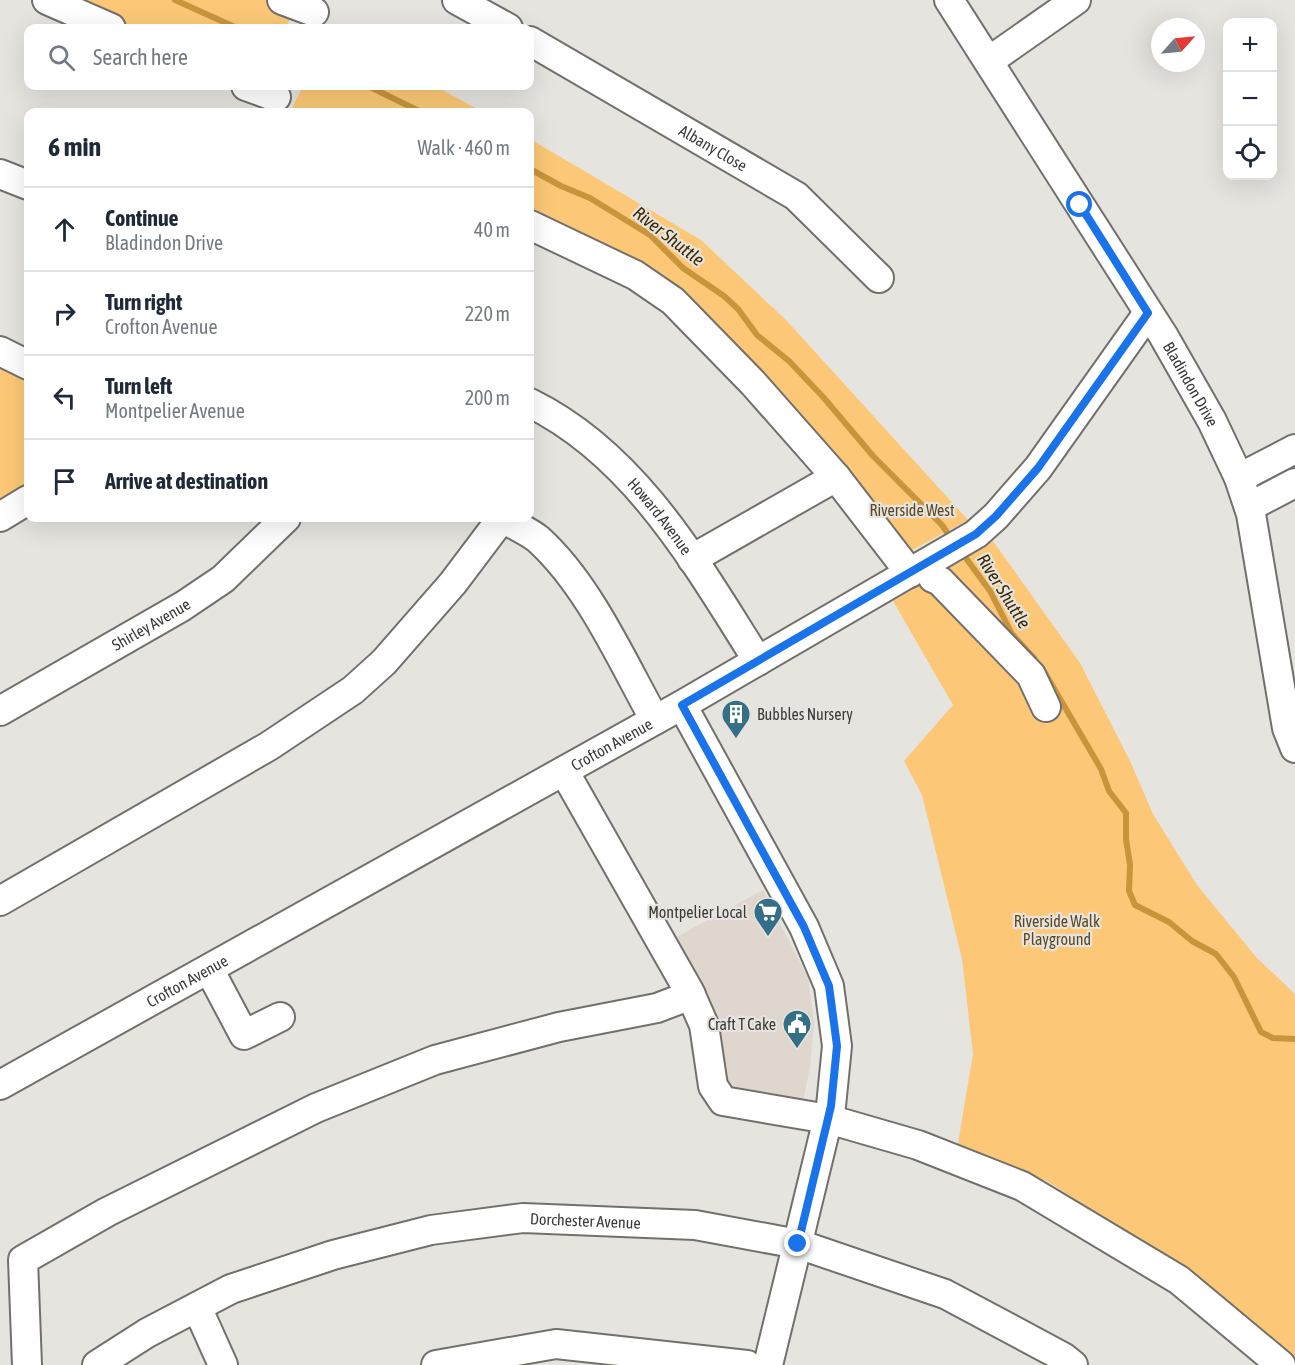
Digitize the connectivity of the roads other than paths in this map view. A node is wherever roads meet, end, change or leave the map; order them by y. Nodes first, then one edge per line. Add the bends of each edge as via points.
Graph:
1 (47, 0) edge
2 (282, 0) edge
3 (457, 0) edge
4 (949, 0) edge
5 (1076, 0) edge
6 (313, 14) edge
7 (102, 24) edge
8 (501, 24) edge
9 (534, 43) edge
10 (989, 61) junction
11 (253, 90) edge
12 (277, 103) edge
13 (0, 174) edge
14 (24, 183) edge
15 (534, 227) edge
16 (879, 278) dead end
17 (1148, 313) junction
18 (0, 351) edge
19 (24, 363) edge
20 (534, 406) edge
21 (1295, 449) edge
22 (836, 477) junction
23 (1239, 478) junction
24 (1295, 483) edge
25 (24, 502) edge
26 (1250, 507) junction
27 (0, 517) edge
28 (282, 522) edge
29 (498, 522) edge
30 (508, 522) edge
31 (692, 559) junction
32 (928, 572) junction
33 (758, 661) junction
34 (682, 705) junction
35 (1047, 707) dead end
36 (0, 711) edge
37 (655, 720) junction
38 (1295, 748) edge
39 (564, 771) junction
40 (0, 901) edge
41 (209, 969) junction
42 (691, 995) junction
43 (280, 1017) dead end
44 (0, 1085) edge
45 (828, 1119) junction
46 (798, 1244) junction
47 (197, 1307) junction
48 (27, 1365) edge
49 (97, 1365) edge
50 (223, 1365) edge
51 (436, 1365) edge
52 (747, 1365) edge
53 (768, 1365) edge
54 (1073, 1365) edge
55 (1281, 1365) edge

1 - 7 street
2 - 6 street
3 - 8 street
4 - 10 street, Bladindon Drive
5 - 10 street
9 - 16 street, Albany Close via 796,196
10 - 17 street, Bladindon Drive
11 - 12 street
13 - 14 street
15 - 22 street via 635,275 673,301
17 - 23 street, Bladindon Drive via 1206,411
17 - 32 street, Crofton Avenue via 1038,468 984,528
18 - 19 street
20 - 31 street, Howard Avenue via 591,443 648,498
21 - 23 street
22 - 31 street
22 - 32 street
23 - 26 street, Bladindon Drive
24 - 26 street
25 - 27 street
26 - 38 street, Bladindon Drive via 1287,728
28 - 36 street, Shirley Avenue via 224,579
29 - 40 street via 453,584 384,662 353,690 269,746
30 - 37 street via 536,537 564,565 591,605
31 - 33 street, Howard Avenue
32 - 33 street, Crofton Avenue
32 - 35 street via 1031,675
33 - 34 street, Crofton Avenue
34 - 37 street, Crofton Avenue
34 - 45 street via 804,927 829,986 837,1046
37 - 39 street, Crofton Avenue
39 - 41 street, Crofton Avenue
39 - 42 street
41 - 43 street via 244,1035
41 - 44 street, Crofton Avenue
42 - 45 street via 704,1025 713,1086 723,1101
42 - 48 street via 657,1008 559,1027 435,1060 316,1108 107,1212 23,1260
45 - 46 street
45 - 55 street via 918,1145 1022,1186 1179,1280
46 - 47 street, Dorchester Avenue via 695,1225 523,1218 431,1230 333,1255 231,1289
46 - 53 street
46 - 54 street, Dorchester Avenue via 945,1294
47 - 49 street, Dorchester Avenue
47 - 50 street
51 - 52 street via 556,1344

